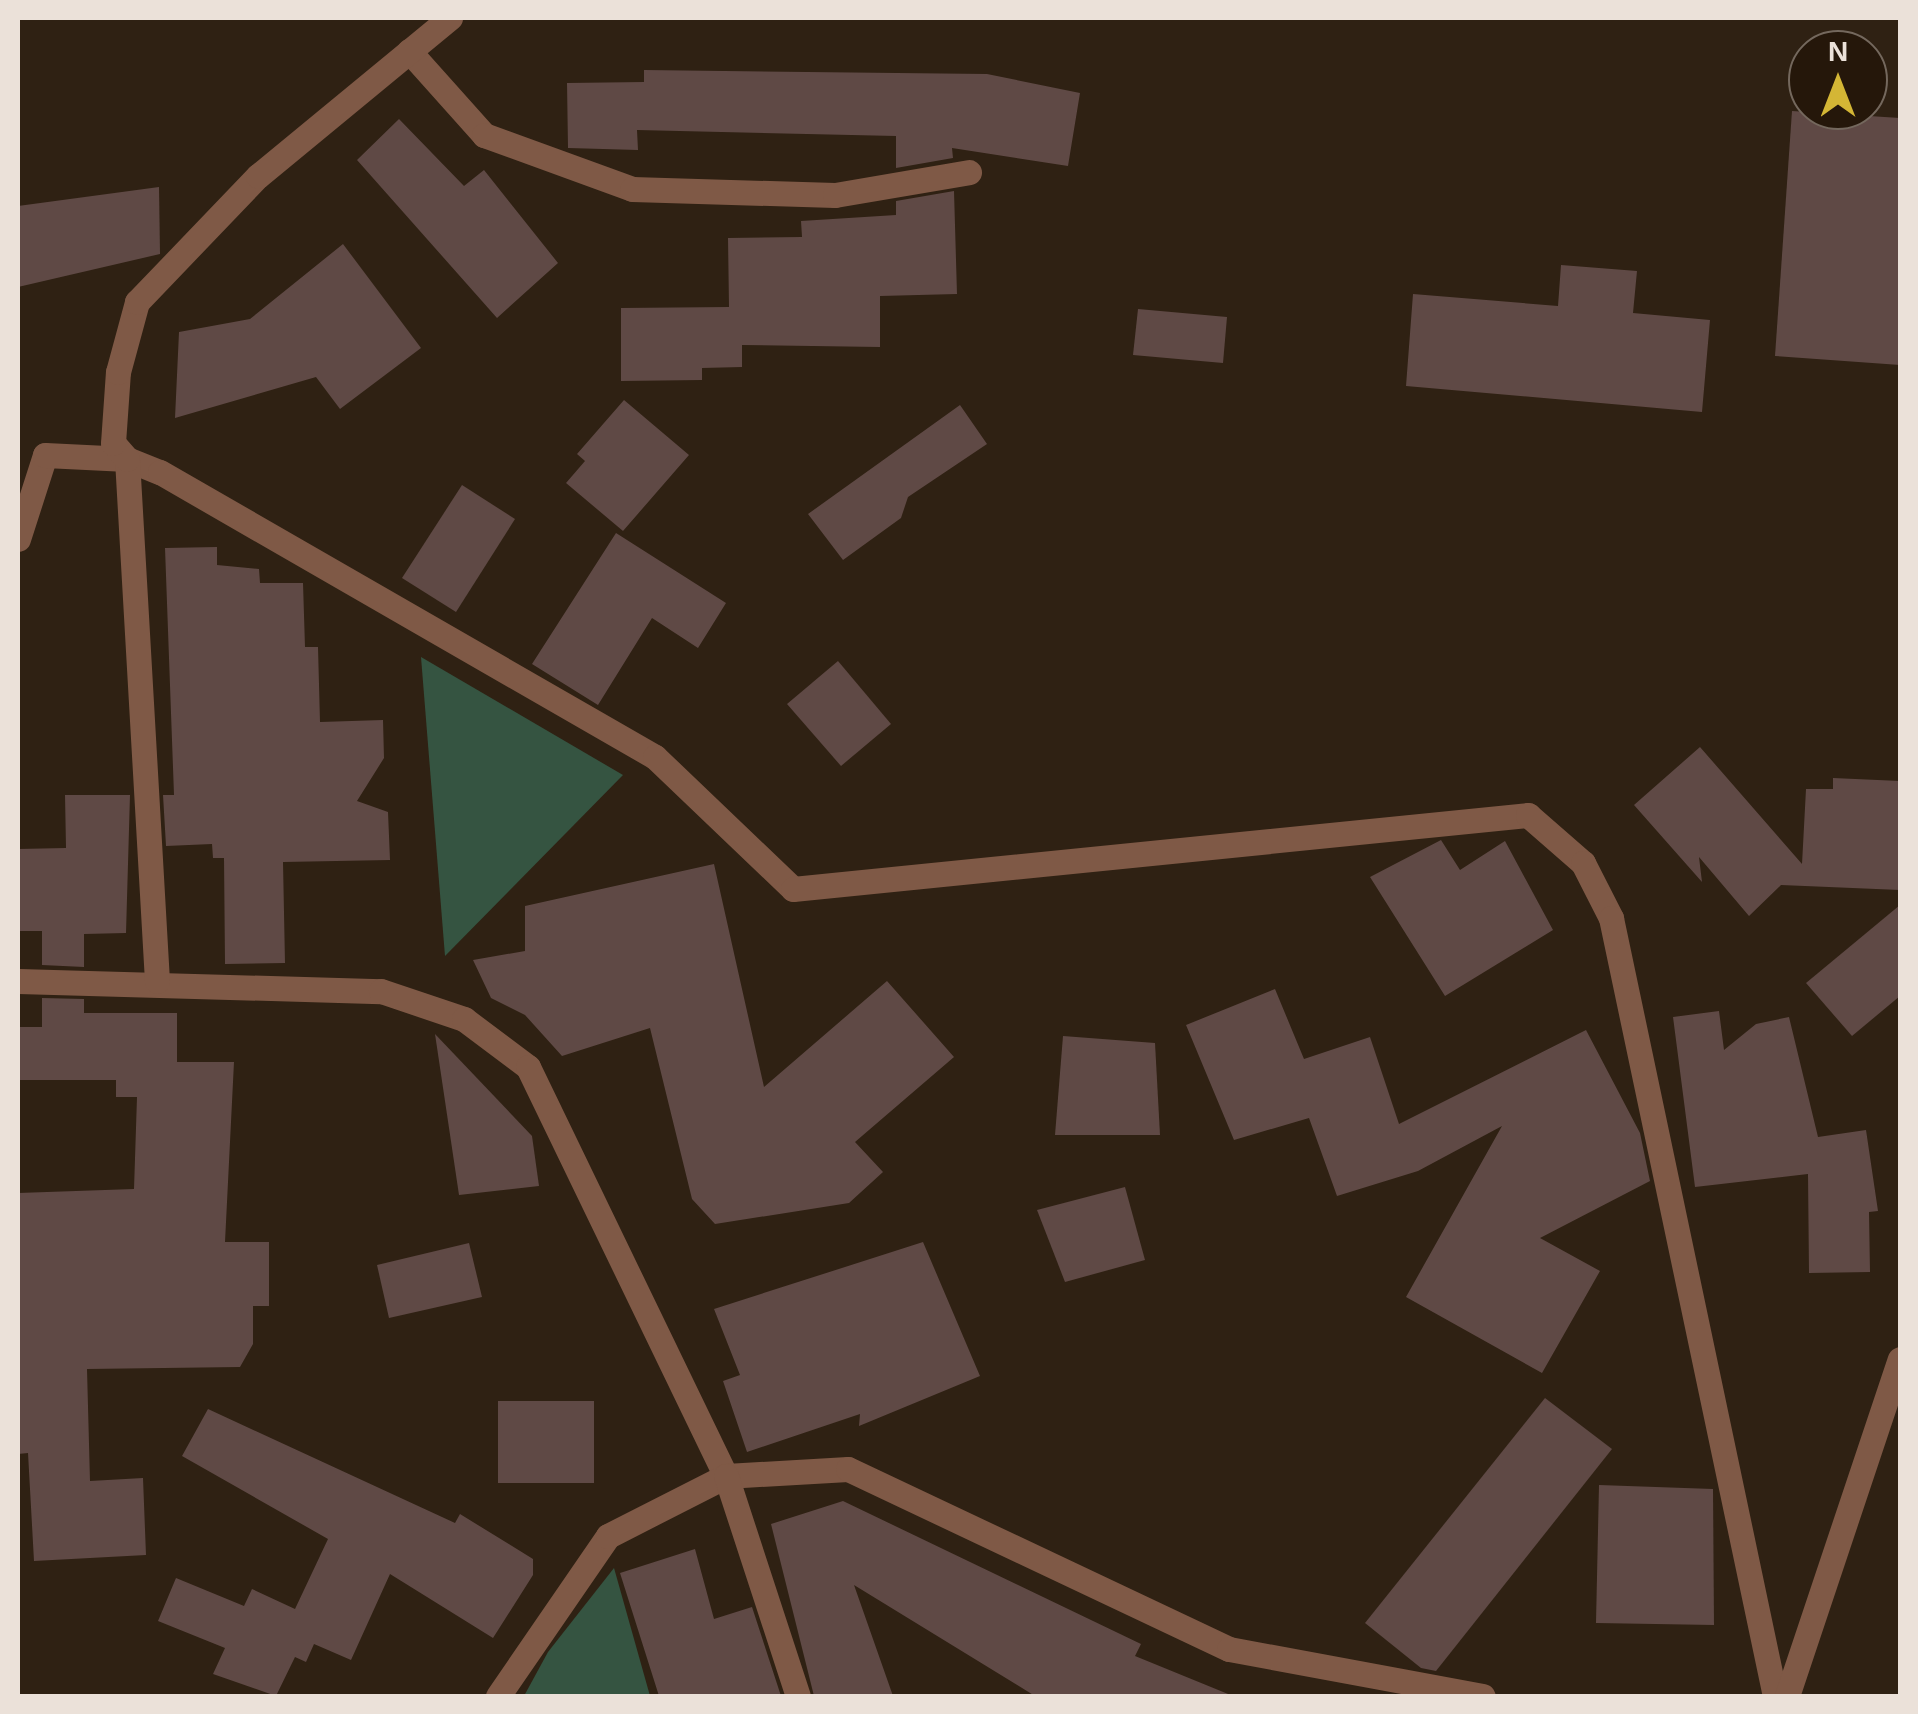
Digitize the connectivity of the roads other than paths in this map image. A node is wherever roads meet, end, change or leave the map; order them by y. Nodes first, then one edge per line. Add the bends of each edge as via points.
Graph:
1 (450, 18) edge
2 (409, 51) junction
3 (968, 172) dead end
4 (127, 460) junction
5 (18, 539) edge
6 (18, 981) edge
7 (157, 981) junction
8 (1900, 1358) edge
9 (726, 1476) junction
10 (498, 1696) edge
11 (798, 1696) edge
12 (1483, 1696) edge
13 (1775, 1696) edge
14 (1787, 1696) edge

1 - 2 street
2 - 3 street via 484,135 632,188 835,196
2 - 4 street via 258,176 137,302 113,443
4 - 5 street via 45,455
4 - 7 street
4 - 13 street via 655,757 793,888 1528,815 1583,863 1611,918
6 - 7 street
7 - 9 street via 381,991 464,1019 528,1067
8 - 14 street
9 - 10 street via 608,1536
9 - 11 street
9 - 12 street via 848,1469 1229,1649

